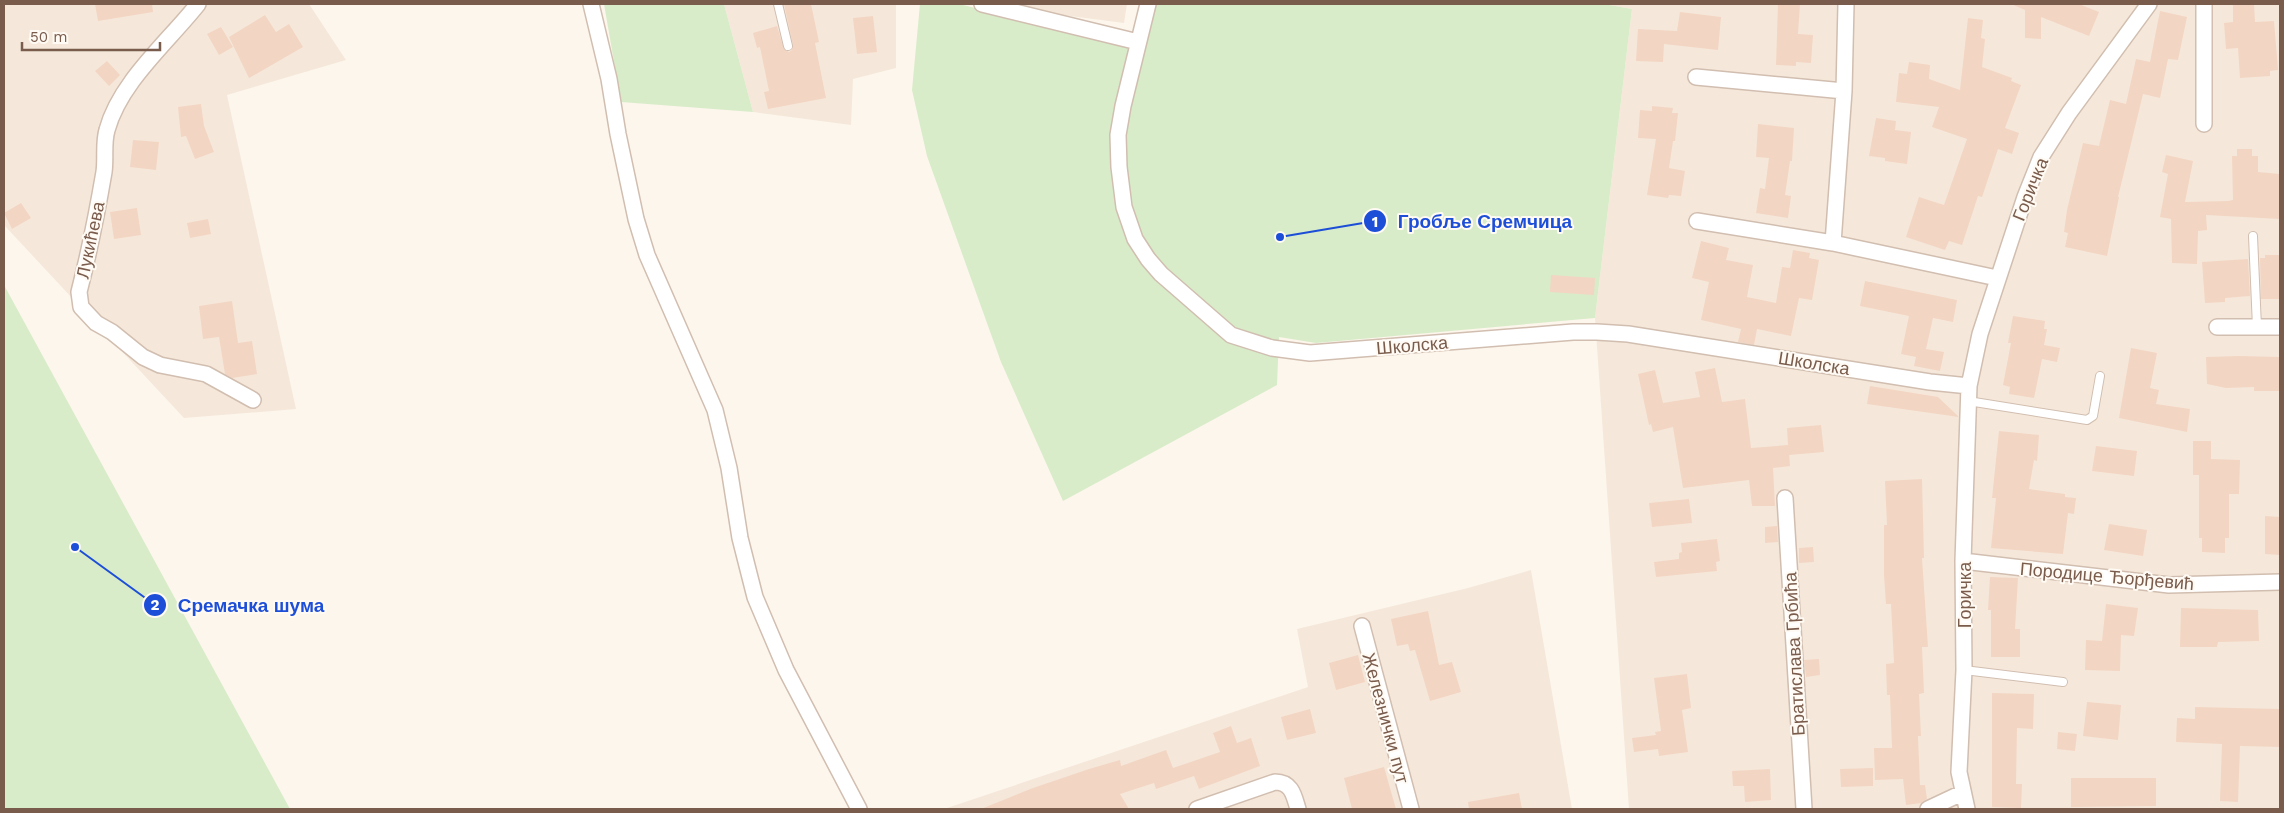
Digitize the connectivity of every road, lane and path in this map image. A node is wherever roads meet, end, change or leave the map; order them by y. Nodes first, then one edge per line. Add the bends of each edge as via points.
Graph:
1 (198, 4) edge
2 (591, 4) edge
3 (778, 4) edge
4 (982, 4) edge
5 (1148, 4) edge
6 (1846, 4) edge
7 (2149, 4) edge
8 (2204, 4) edge
9 (1138, 42) junction
10 (788, 46) dead end
11 (1696, 77) dead end
12 (1844, 91) junction
13 (2204, 124) dead end
14 (1697, 221) dead end
15 (2253, 236) dead end
16 (1833, 243) junction
17 (1997, 278) junction
18 (2257, 326) junction
19 (2217, 327) dead end
20 (2280, 327) edge
21 (2100, 376) dead end
22 (1969, 386) junction
23 (253, 400) dead end
24 (1968, 401) junction
25 (1785, 498) dead end
26 (1963, 562) junction
27 (2280, 582) edge
28 (1362, 626) dead end
29 (1964, 670) junction
30 (2064, 682) dead end
31 (1962, 793) junction
32 (859, 809) edge
33 (1197, 809) edge
34 (1298, 809) edge
35 (1411, 809) edge
36 (1804, 809) edge
37 (1928, 809) edge
38 (1966, 809) edge

1 - 23 street, Лукићева via 134,81 106,131 106,158 99,202 79,292 81,307 96,323 142,357 160,365 206,374
2 - 32 street via 645,248 715,410 729,468 740,538 756,597 786,670
3 - 10 lane
4 - 9 street
5 - 9 street, Школска
6 - 12 street
7 - 17 street, Горичка via 2069,113 2042,157
8 - 13 street
9 - 22 street, Школска via 1118,135 1124,207 1135,239 1148,259 1231,335 1272,348 1310,353 1573,332 1628,334
11 - 12 street
12 - 16 street
14 - 16 street
15 - 18 lane
16 - 17 street
17 - 22 street, Горичка
18 - 19 street
18 - 20 street
21 - 24 lane via 2094,416 2087,420
22 - 24 street, Горичка
24 - 26 street, Горичка
25 - 36 street, Братислава Грбића
26 - 27 street, Породице Ђорђевић via 2169,585
26 - 29 street, Горичка
28 - 35 street, Железнички пут
29 - 30 lane
29 - 31 street, Горичка
31 - 37 street
31 - 38 street, Горичка
33 - 34 street via 1275,782 1287,784

